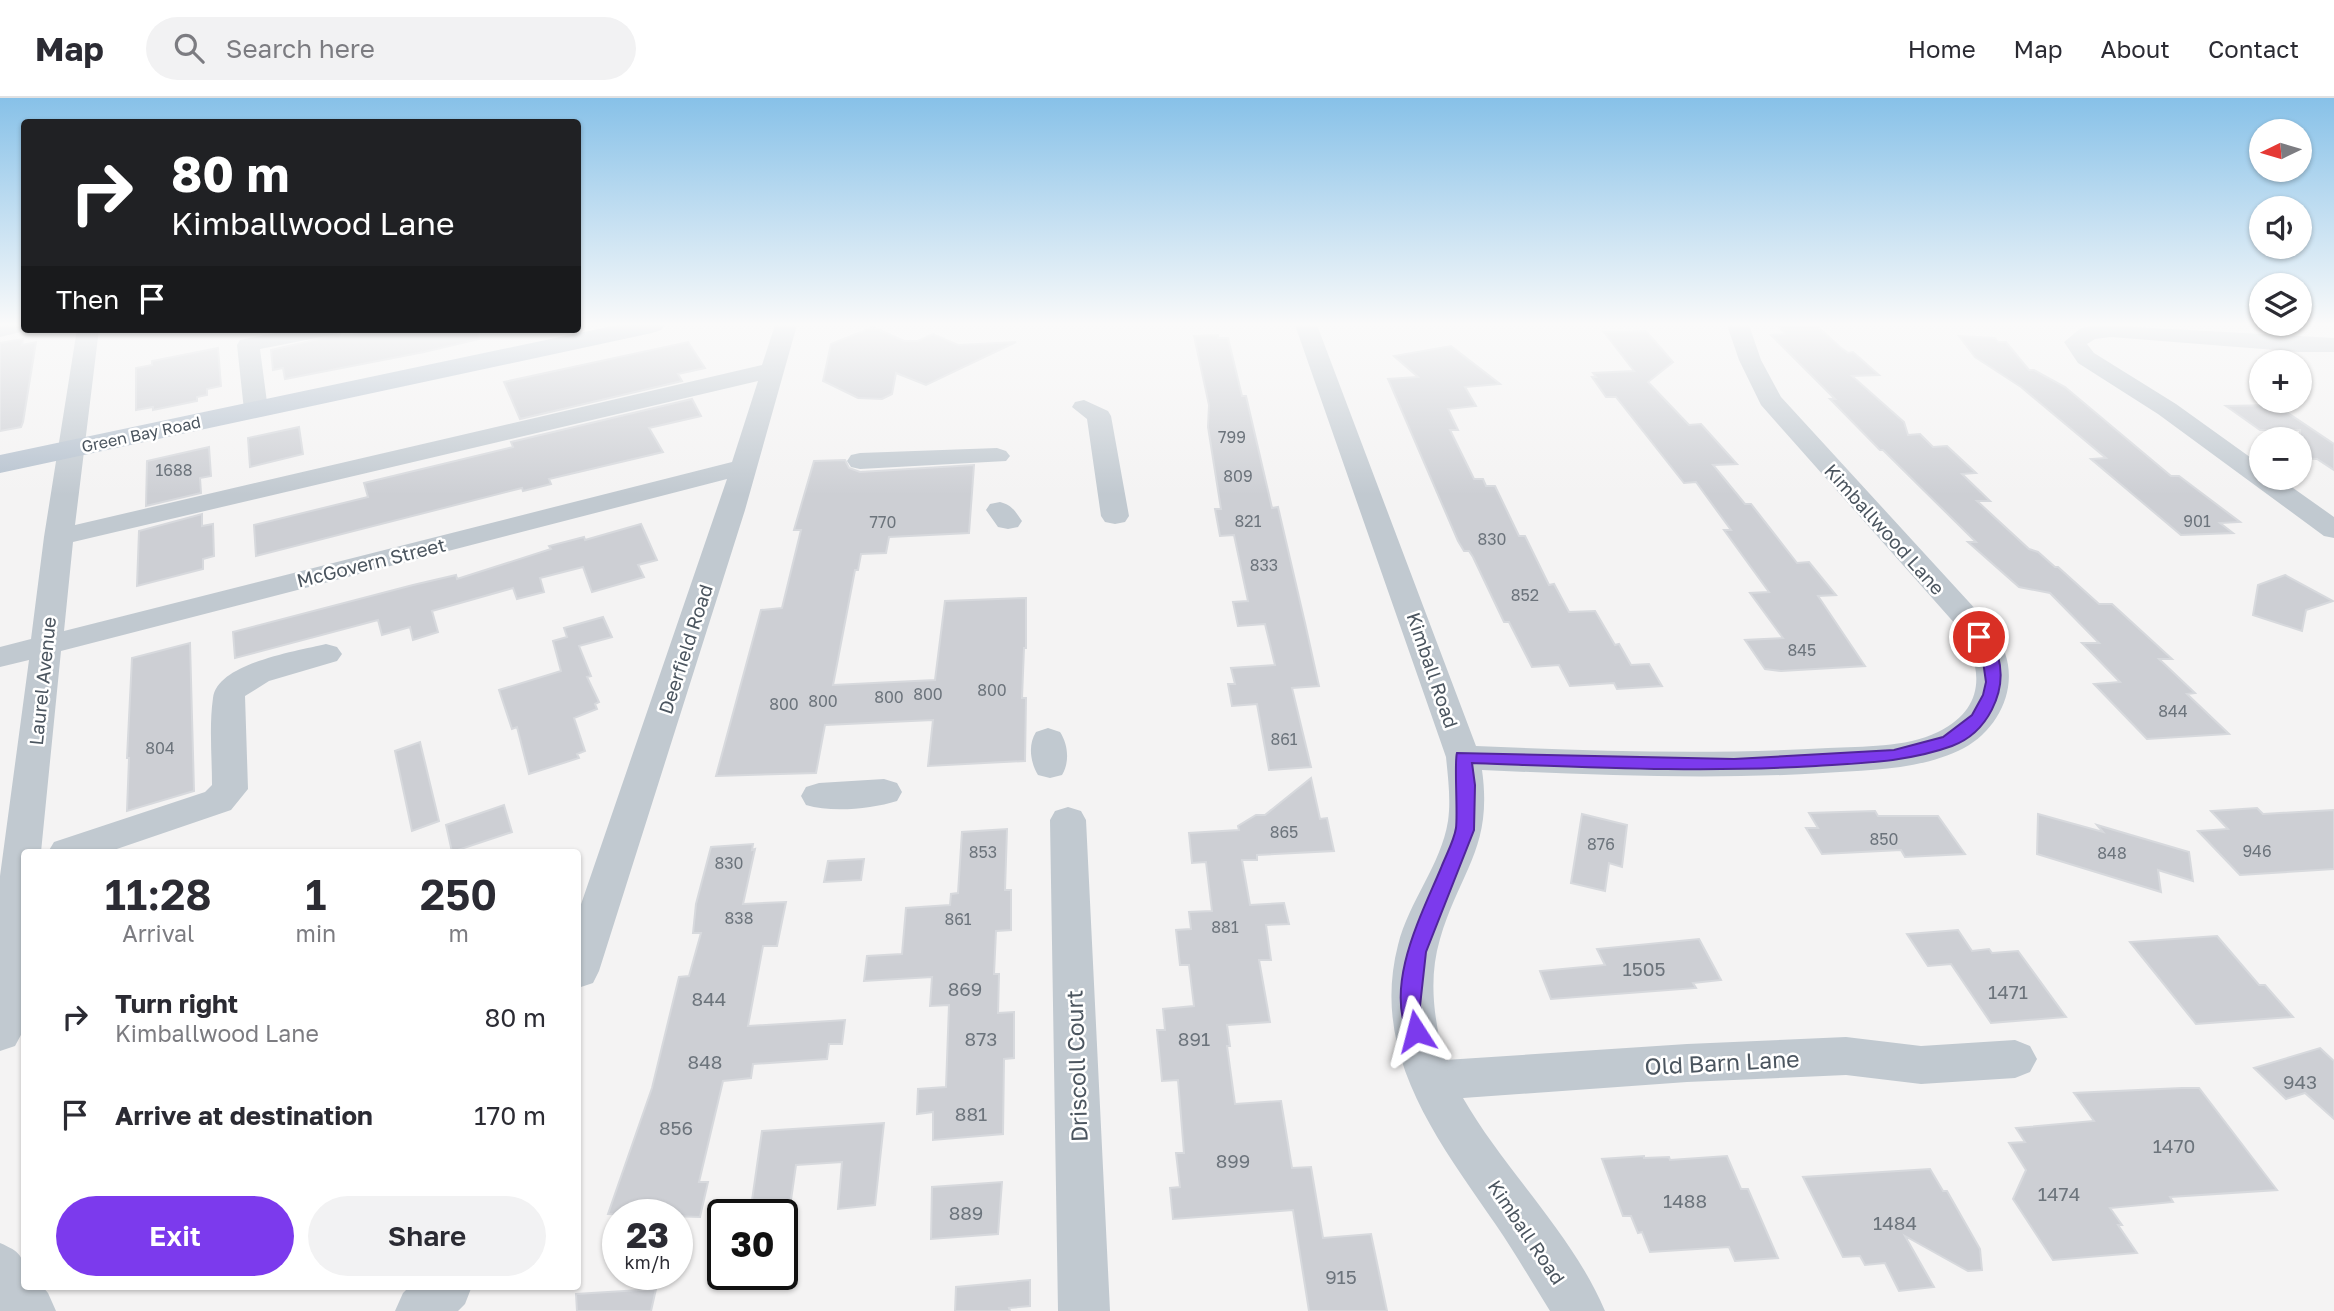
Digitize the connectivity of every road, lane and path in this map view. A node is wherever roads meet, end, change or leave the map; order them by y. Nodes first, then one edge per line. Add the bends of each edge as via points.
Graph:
1 (80, 382) edge
2 (253, 382) edge
3 (388, 382) edge
4 (723, 382) edge
5 (769, 382) edge
6 (1328, 382) edge
7 (1760, 382) edge
8 (2123, 382) edge
9 (1084, 407) dead end
10 (256, 410) junction
11 (70, 450) junction
12 (997, 456) dead end
13 (860, 461) dead end
14 (0, 464) edge
15 (743, 467) junction
16 (2249, 468) edge
17 (2279, 490) edge
18 (1115, 516) dead end
19 (2334, 530) edge
20 (58, 537) junction
21 (44, 645) junction
22 (326, 654) dead end
23 (0, 657) edge
24 (1463, 757) junction
25 (884, 792) dead end
26 (819, 796) dead end
27 (1068, 820) dead end
28 (76, 849) edge
29 (18, 850) edge
30 (581, 962) edge
31 (0, 1033) edge
32 (2015, 1059) dead end
33 (1429, 1082) junction
34 (0, 1268) edge
35 (443, 1290) edge
36 (30, 1311) edge
37 (421, 1311) edge
38 (1084, 1311) edge
39 (1578, 1311) edge

1 - 11 street, Laurel Avenue
2 - 10 street
3 - 10 main road, Green Bay Road
4 - 20 street
5 - 15 street, Deerfield Road
6 - 24 street, Kimball Road
7 - 24 street, Kimballwood Lane via 1770,400 1968,620 1990,654 1994,682 1978,719 1948,741 1882,756 1734,765
8 - 16 street
9 - 18 street via 1099,416
10 - 11 main road, Green Bay Road
11 - 14 main road, Green Bay Road
11 - 20 street, Laurel Avenue
12 - 13 street
15 - 21 street, McGovern Street
15 - 30 street, Deerfield Road
17 - 19 street
20 - 21 street, Laurel Avenue
21 - 23 street, McGovern Street
21 - 29 street, Laurel Avenue
22 - 28 street via 244,678 232,686 230,789 218,801
24 - 33 street, Kimball Road via 1465,830 1416,952 1410,1006
25 - 26 street
27 - 38 street, Driscoll Court
29 - 31 street, Laurel Avenue
32 - 33 street, Old Barn Lane via 1921,1065 1846,1056
33 - 39 street, Kimball Road
34 - 36 street
35 - 37 street

